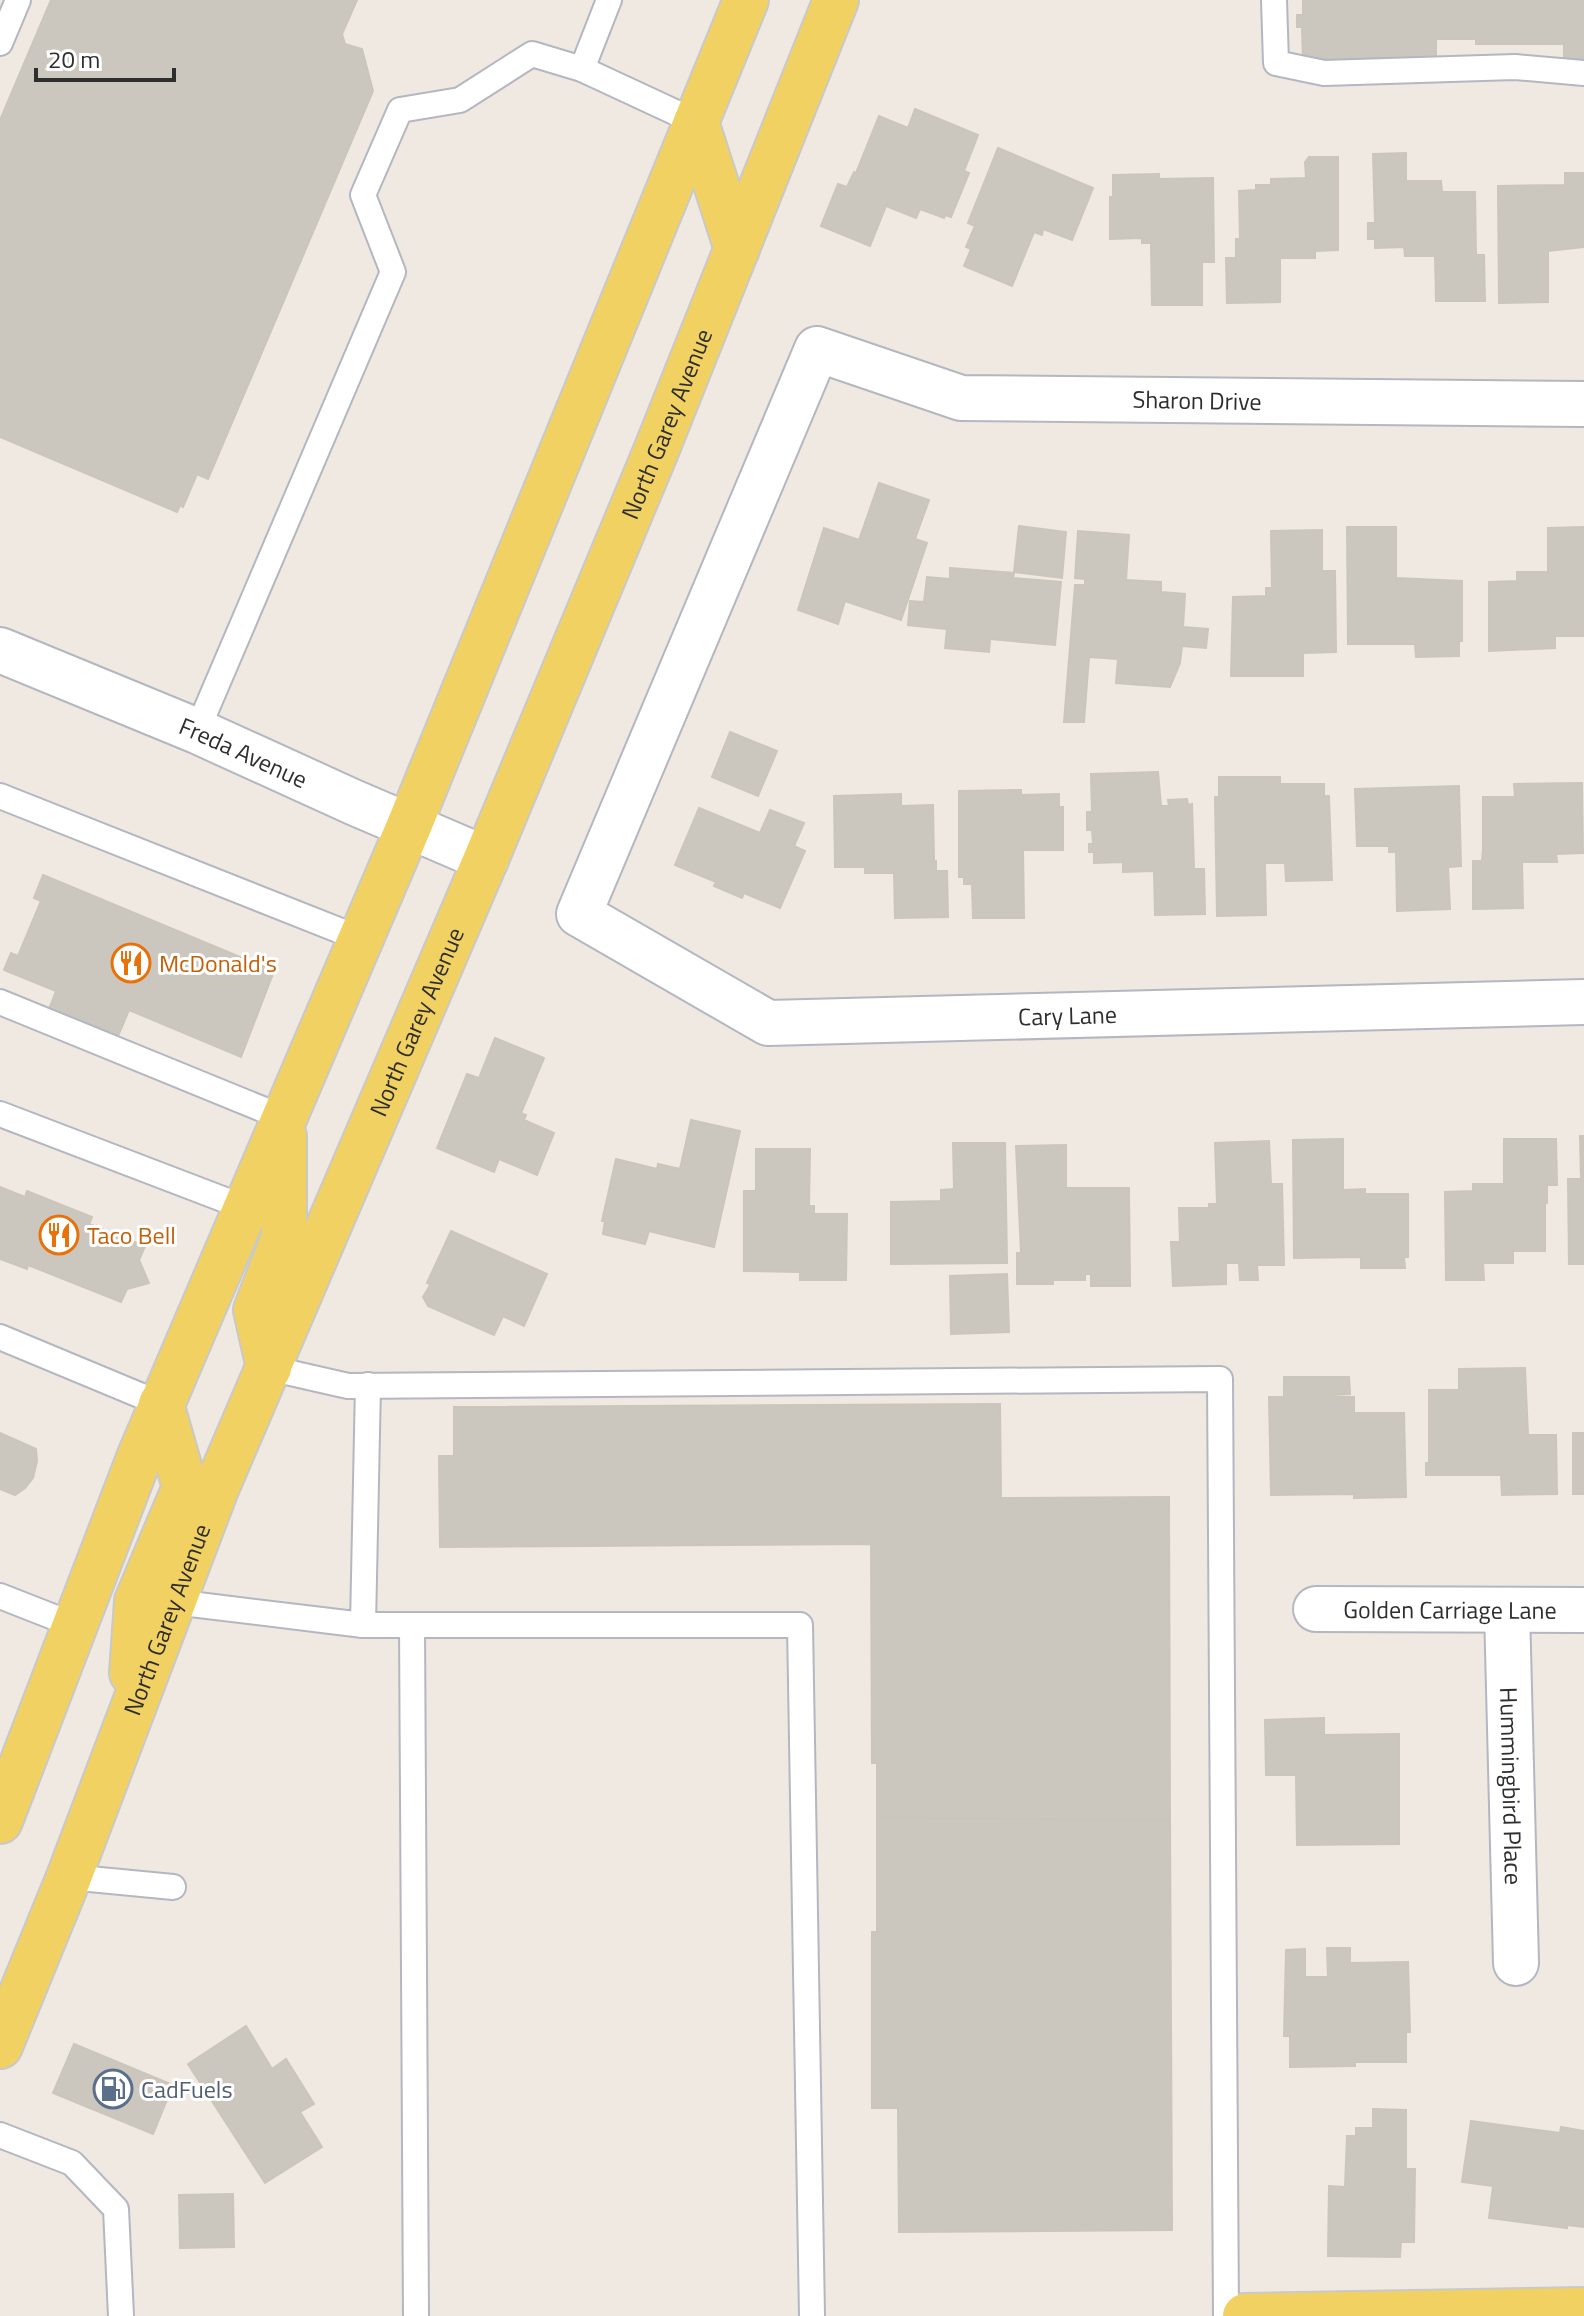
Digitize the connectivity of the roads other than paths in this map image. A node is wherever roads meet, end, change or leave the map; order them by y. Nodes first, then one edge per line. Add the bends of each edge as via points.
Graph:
1 (18, 0) edge
2 (609, 0) edge
3 (746, 0) edge
4 (836, 0) edge
5 (1274, 0) edge
6 (0, 43) edge
7 (582, 69) junction
8 (1584, 73) edge
9 (696, 122) junction
10 (737, 249) junction
11 (1584, 404) edge
12 (0, 651) edge
13 (197, 731) junction
14 (0, 796) edge
15 (409, 826) junction
16 (486, 859) junction
17 (579, 914) joint
18 (361, 939) junction
19 (0, 1002) edge
20 (1584, 1002) edge
21 (0, 1114) edge
22 (284, 1118) junction
23 (246, 1208) junction
24 (0, 1337) edge
25 (269, 1368) junction
26 (368, 1385) junction
27 (161, 1404) junction
28 (0, 1596) edge
29 (174, 1602) junction
30 (1316, 1609) dead end
31 (1507, 1610) junction
32 (1584, 1610) edge
33 (74, 1625) junction
34 (363, 1625) junction
35 (412, 1625) junction
36 (128, 1719) junction
37 (12, 1754) edge
38 (0, 1821) edge
39 (69, 1877) junction
40 (173, 1887) dead end
41 (1516, 1963) dead end
42 (0, 2046) edge
43 (0, 2135) edge
44 (1584, 2310) edge
45 (121, 2316) edge
46 (416, 2316) edge
47 (812, 2316) edge
48 (1226, 2316) edge
49 (1245, 2316) edge

1 - 6 lane
2 - 7 lane
3 - 9 main road
4 - 10 main road, North Garey Avenue
5 - 8 lane via 1276,63 1324,73 1515,67
7 - 9 lane
7 - 13 lane via 532,54 460,100 400,110 363,195 393,272
9 - 10 main road
9 - 15 main road
10 - 16 main road, North Garey Avenue
11 - 17 street, Sharon Drive via 961,398 817,349
12 - 13 street, Freda Avenue
13 - 15 street, Freda Avenue
14 - 18 lane
15 - 16 street, Freda Avenue
15 - 18 main road
16 - 25 main road, North Garey Avenue
17 - 20 street, Cary Lane via 768,1023
18 - 22 main road
19 - 22 lane
21 - 23 lane
22 - 23 main road
22 - 25 main road via 284,1237 256,1310
23 - 27 main road
24 - 27 lane
25 - 26 lane via 348,1386
25 - 29 main road, North Garey Avenue
26 - 34 lane
26 - 48 lane via 1220,1379
27 - 33 main road
27 - 36 main road via 185,1487 137,1601
28 - 33 lane
29 - 34 lane
29 - 36 main road, North Garey Avenue
30 - 31 street, Golden Carriage Lane
31 - 32 street, Golden Carriage Lane
31 - 41 street, Hummingbird Place
33 - 37 main road
34 - 35 lane
35 - 46 lane
35 - 47 lane via 800,1625
36 - 39 main road, North Garey Avenue
37 - 38 main road
39 - 40 lane
39 - 42 main road, North Garey Avenue
43 - 45 lane via 72,2163 116,2209
44 - 49 main road

